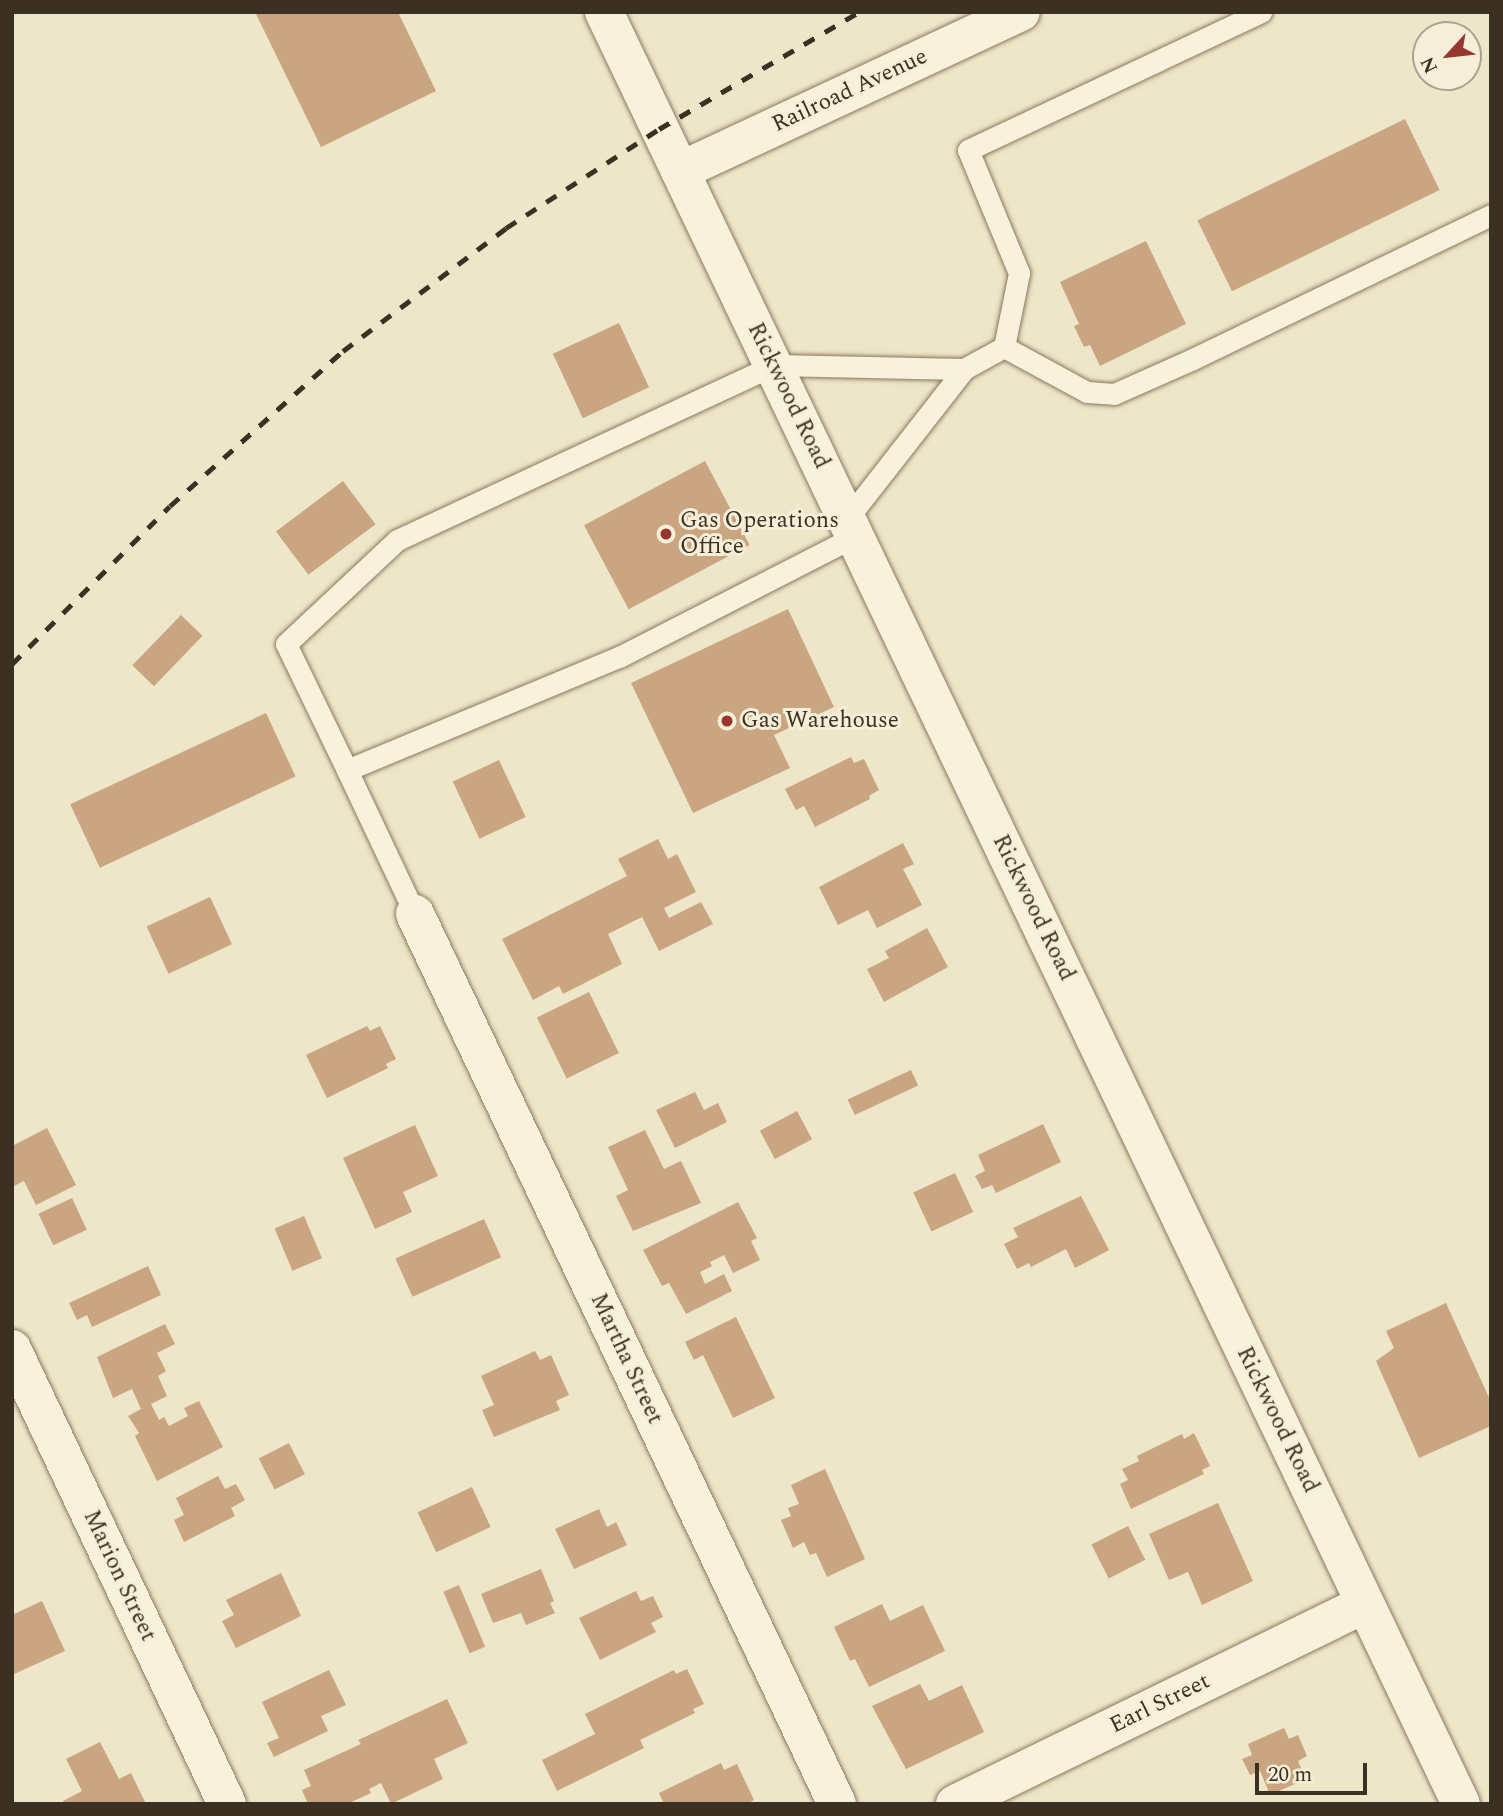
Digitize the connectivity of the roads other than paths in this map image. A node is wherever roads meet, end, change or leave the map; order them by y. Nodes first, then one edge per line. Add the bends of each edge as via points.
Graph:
1 (604, 12) edge
2 (1021, 12) edge
3 (1261, 12) edge
4 (680, 171) junction
5 (1491, 215) edge
6 (1004, 348) junction
7 (774, 365) junction
8 (964, 369) junction
9 (851, 527) junction
10 (348, 770) junction
11 (415, 915) joint
12 (12, 1349) edge
13 (1365, 1604) junction
14 (227, 1804) edge
15 (837, 1804) edge
16 (955, 1804) edge
17 (1461, 1804) edge

1 - 4 street, Rickwood Road
2 - 4 street, Railroad Avenue
3 - 6 lane via 968,150 1019,274
4 - 7 street, Rickwood Road
5 - 6 lane via 1114,394 1087,392
6 - 8 lane
7 - 8 lane
7 - 9 street, Rickwood Road
7 - 10 lane via 397,540 286,644
8 - 9 lane
9 - 10 lane via 619,657
9 - 13 street, Rickwood Road
10 - 11 lane
11 - 15 street, Martha Street
12 - 14 street, Marion Street
13 - 16 street, Earl Street
13 - 17 street, Rickwood Road

